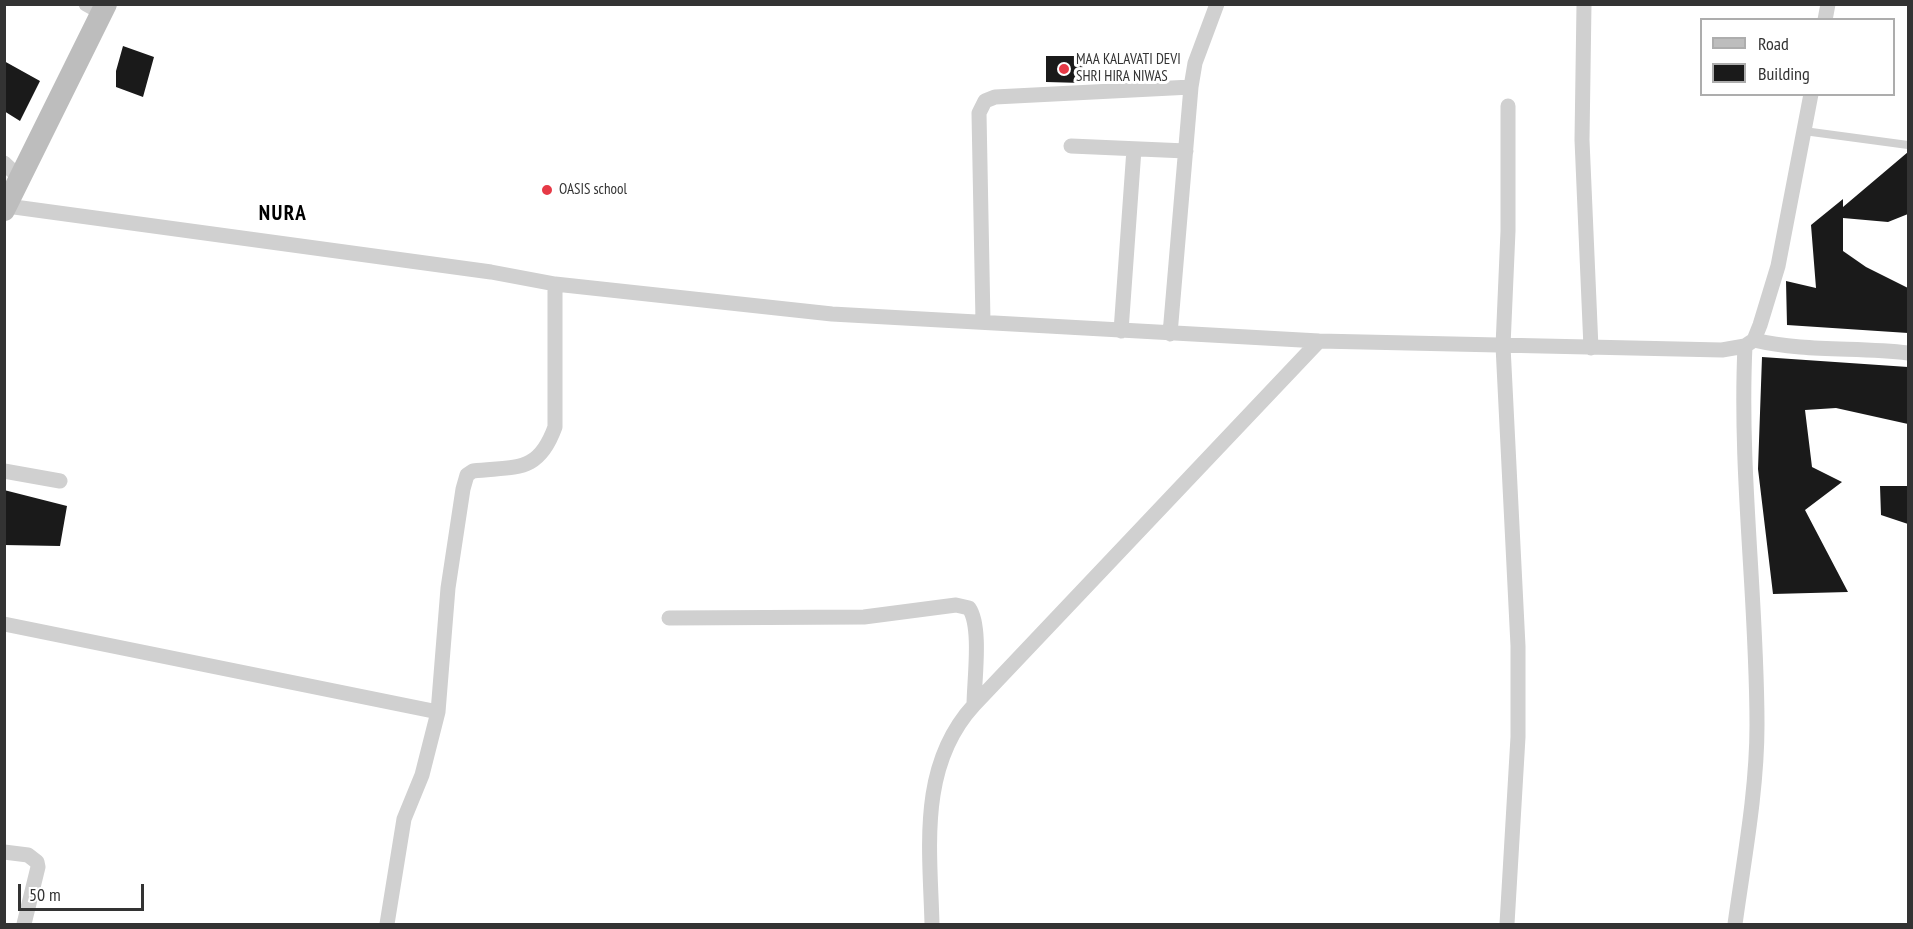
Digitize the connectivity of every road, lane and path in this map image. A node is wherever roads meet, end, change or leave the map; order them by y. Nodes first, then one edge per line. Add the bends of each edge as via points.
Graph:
1 (1217, 4) edge
2 (1584, 4) edge
3 (98, 7) edge
4 (1191, 87) junction
5 (1811, 96) edge
6 (1508, 106) dead end
7 (1804, 131) junction
8 (1908, 145) edge
9 (1071, 146) dead end
10 (1134, 149) junction
11 (1186, 151) junction
12 (4, 163) edge
13 (21, 179) junction
14 (6, 208) edge
15 (555, 284) junction
16 (983, 322) junction
17 (1121, 331) junction
18 (1170, 334) junction
19 (1319, 341) junction
20 (1749, 343) junction
21 (1503, 346) junction
22 (1592, 348) junction
23 (1908, 353) edge
24 (4, 471) edge
25 (60, 481) dead end
26 (669, 618) dead end
27 (4, 624) edge
28 (974, 705) junction
29 (438, 712) junction
30 (4, 852) edge
31 (24, 924) edge
32 (387, 924) edge
33 (932, 924) edge
34 (1507, 924) edge
35 (1735, 924) edge

1 - 4 street via 1195,63
2 - 22 street via 1582,140
3 - 13 main road
4 - 11 street
4 - 16 street via 995,97 985,101 979,112
5 - 7 street
6 - 21 street
7 - 8 lane
7 - 20 street via 1778,266
9 - 10 street
10 - 11 street
10 - 17 street
11 - 18 street
12 - 13 street
13 - 14 main road
14 - 15 street via 491,272
15 - 16 street via 832,314
15 - 29 street via 555,428 538,459 467,475 448,588
16 - 17 street
17 - 18 street
18 - 19 street
19 - 21 street
19 - 28 street
20 - 22 street via 1722,350
20 - 23 street
20 - 35 street via 1744,443 1757,728
21 - 22 street
21 - 34 street via 1518,646 1518,736
24 - 25 street
26 - 28 street via 864,617 948,605 969,608 975,628
27 - 29 street
28 - 33 street via 955,729 941,757 932,792
29 - 32 street via 422,775 405,819
30 - 31 street via 28,855 37,862

